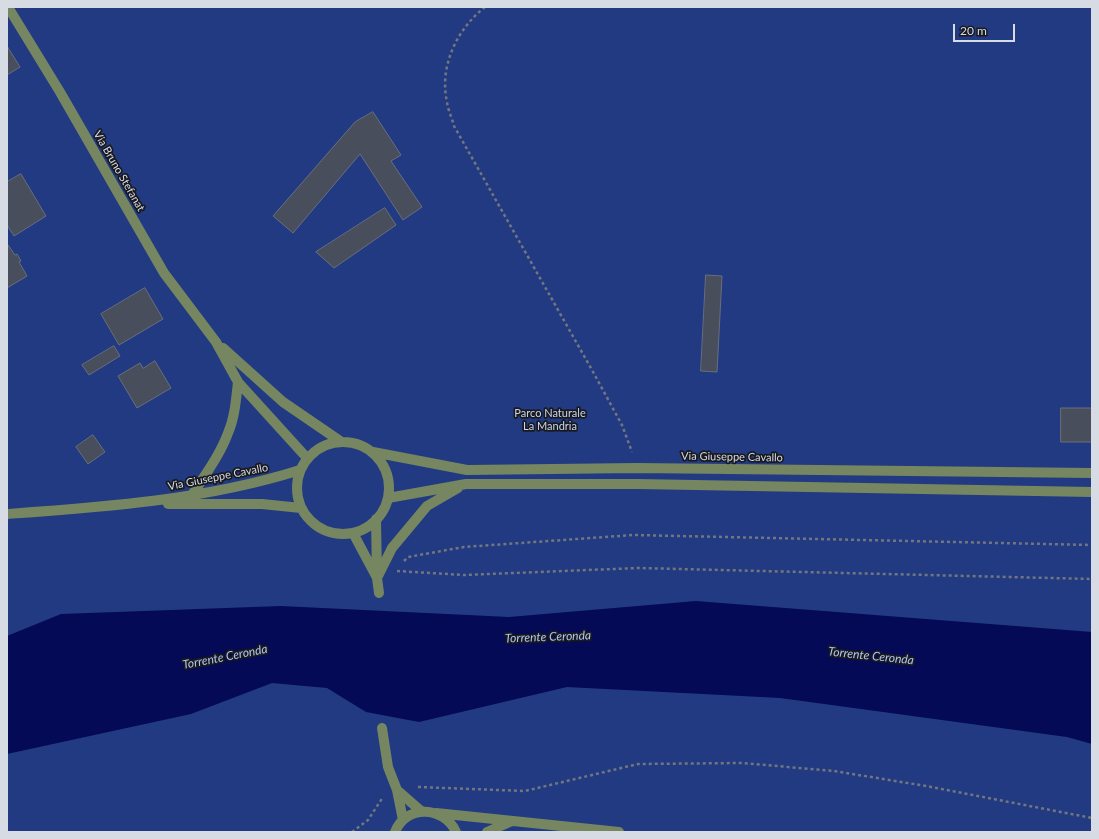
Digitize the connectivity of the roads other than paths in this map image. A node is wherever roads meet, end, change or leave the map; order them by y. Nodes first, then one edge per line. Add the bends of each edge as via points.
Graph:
1 (8, 7) edge
2 (216, 342) junction
3 (238, 382) junction
4 (340, 441) junction
5 (373, 452) junction
6 (307, 458) junction
7 (300, 470) junction
8 (1092, 473) edge
9 (466, 484) junction
10 (1092, 492) edge
11 (192, 495) junction
12 (388, 498) junction
13 (140, 503) junction
14 (301, 508) junction
15 (7, 514) edge
16 (376, 519) junction
17 (353, 533) junction
18 (377, 578) junction
19 (379, 593) dead end
20 (382, 728) dead end
21 (397, 790) junction
22 (421, 811) junction
23 (436, 813) junction
24 (403, 820) junction
25 (514, 820) junction
26 (395, 832) edge
27 (456, 832) edge
28 (487, 832) edge
29 (619, 832) edge

1 - 2 street, Via Bruno Stefanat via 60,92 164,274
2 - 3 street, Via Bruno Stefanat
2 - 4 street, Via Bruno Stefanat via 283,402
3 - 6 street, Via Bruno Stefanat
3 - 11 street via 235,410 228,433 217,456
4 - 5 street via 352,442
4 - 6 street via 316,450
5 - 8 street, Via Giuseppe Cavallo via 467,470 637,468
5 - 12 street via 386,473 389,485
6 - 7 street
7 - 11 street, Via Giuseppe Cavallo via 263,482
7 - 14 street via 296,483
9 - 10 street via 638,484
9 - 12 street
9 - 18 street via 427,506 392,548
11 - 13 street, Via Giuseppe Cavallo
12 - 16 street
13 - 14 street, Via Giuseppe Cavallo via 262,504
13 - 15 street, Via Giuseppe Cavallo
14 - 17 street via 310,521 323,530 337,534
16 - 17 street via 366,528
16 - 18 street
17 - 18 street
18 - 19 street
20 - 21 street via 388,767
21 - 22 street
21 - 24 street
22 - 23 street
22 - 24 street
23 - 25 street
23 - 27 street via 446,818
24 - 26 street
25 - 28 street
25 - 29 street

